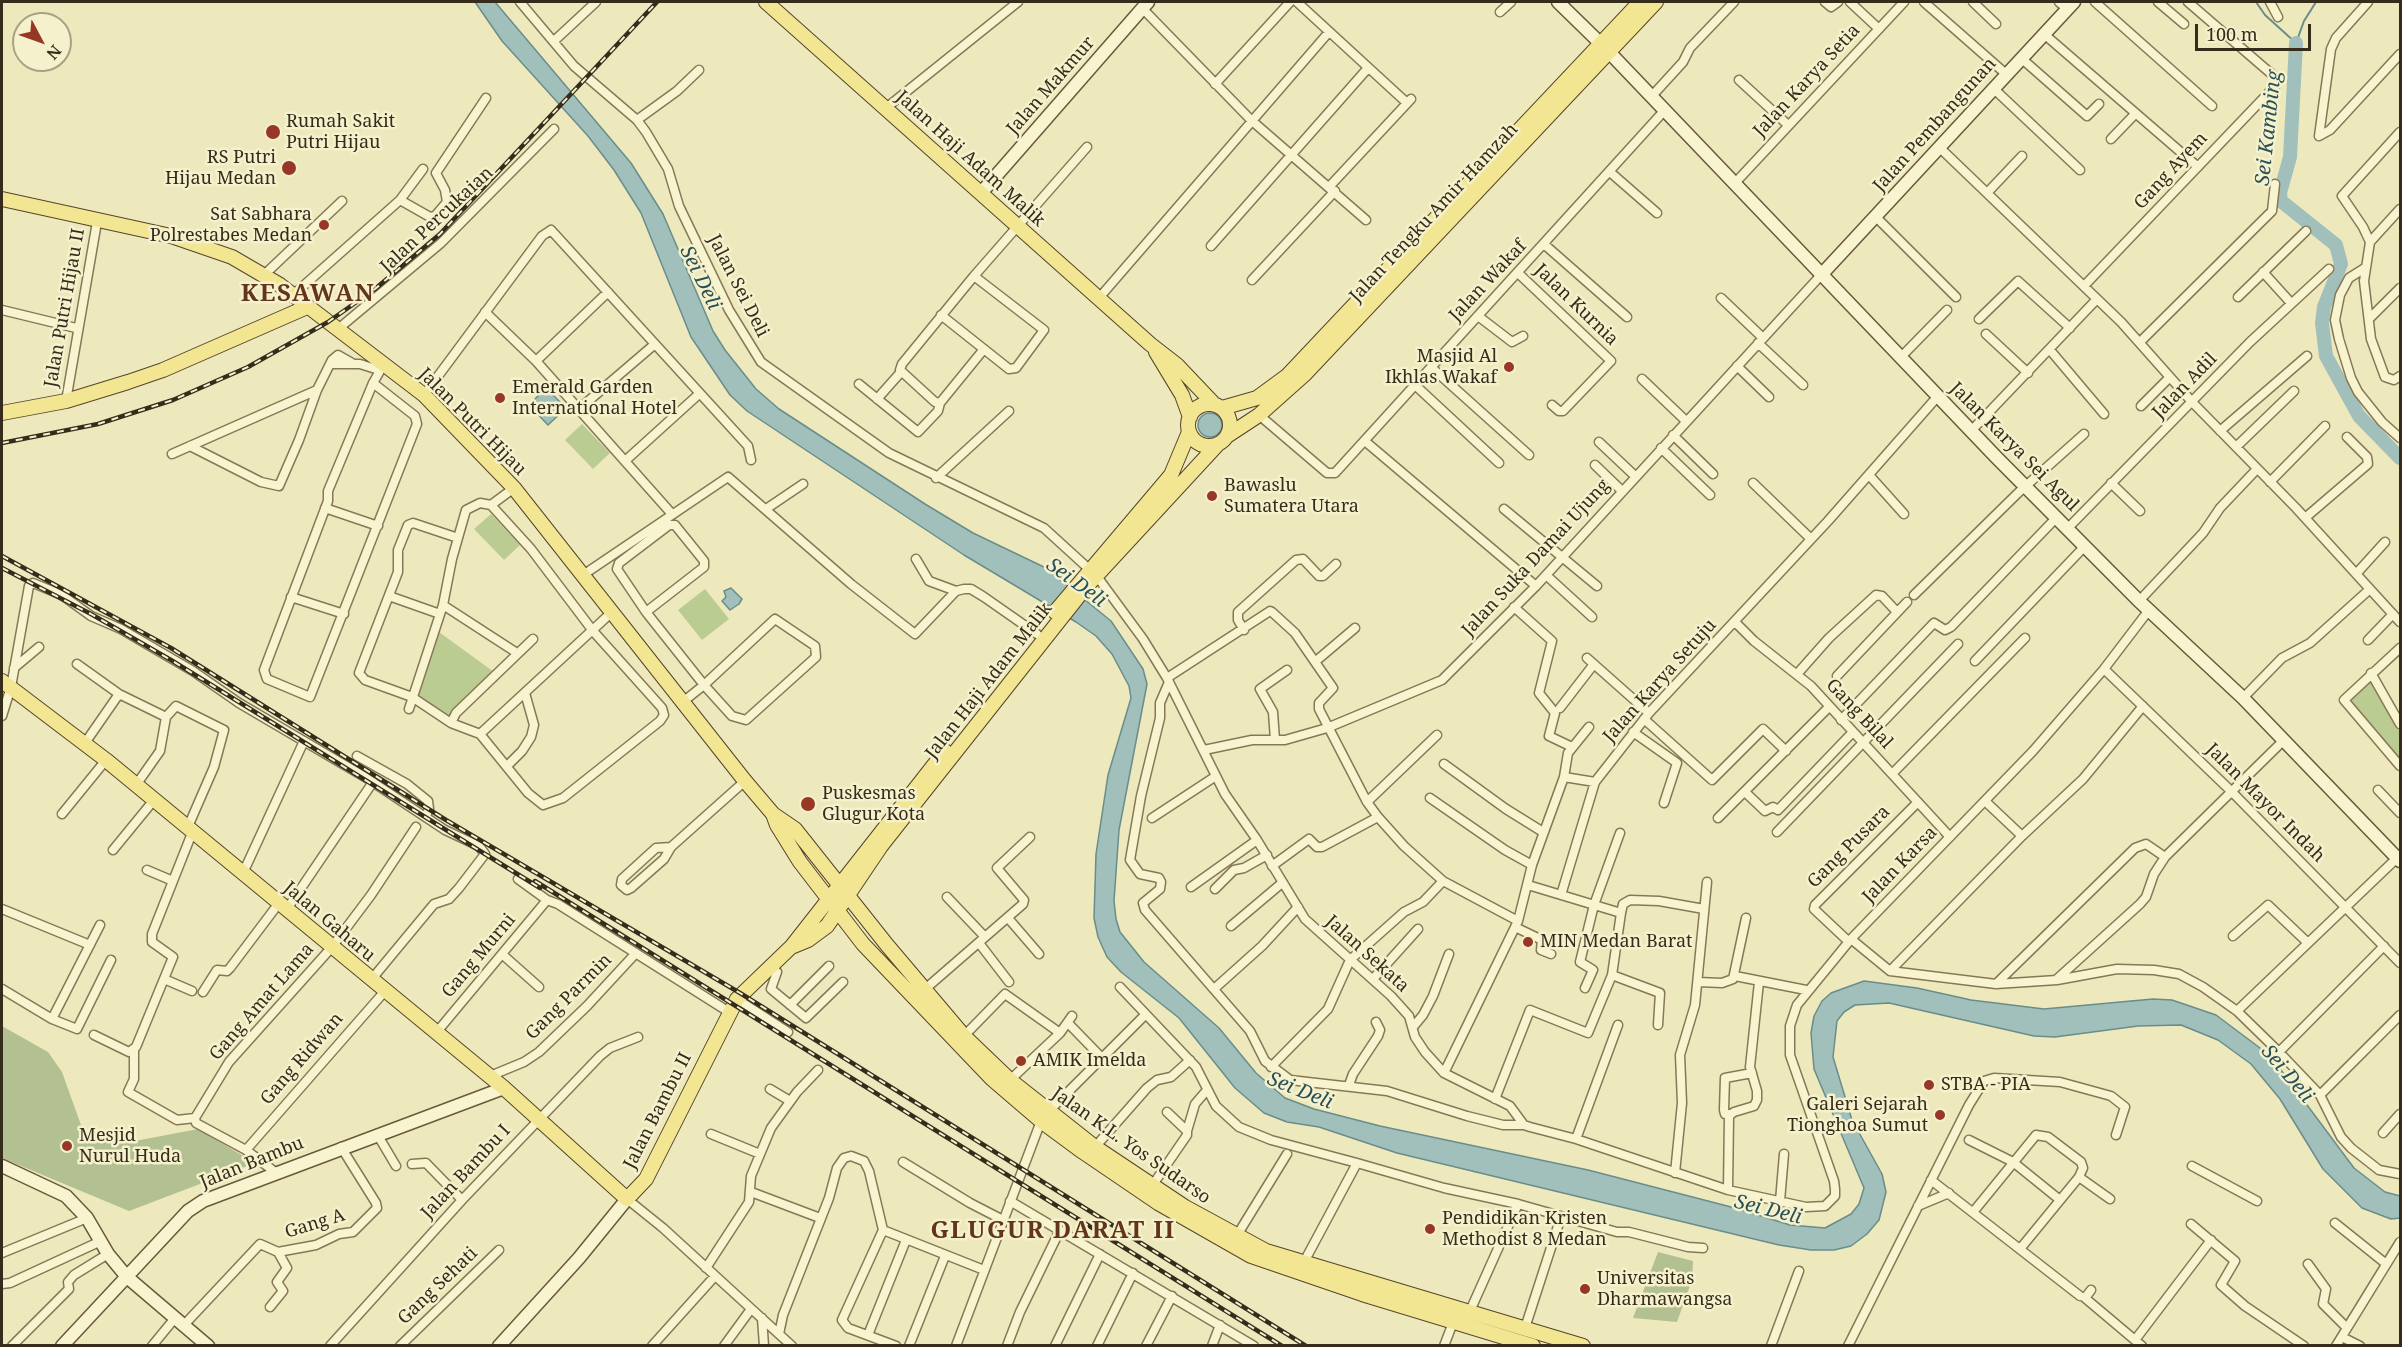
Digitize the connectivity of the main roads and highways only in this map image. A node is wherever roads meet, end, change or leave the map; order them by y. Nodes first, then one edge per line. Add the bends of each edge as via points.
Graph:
1 (766, 2) edge
2 (1558, 2) edge
3 (1640, 2) edge
4 (1656, 2) edge
5 (2067, 4) edge
6 (1145, 5) edge
7 (1605, 48) junction
8 (981, 193) junction
9 (2, 199) edge
10 (1446, 218) junction
11 (1822, 274) junction
12 (280, 285) junction
13 (307, 306) junction
14 (274, 321) junction
15 (1150, 344) junction
16 (1218, 406) junction
17 (2, 413) edge
18 (1190, 417) junction
19 (1189, 432) junction
20 (1223, 440) junction
21 (1093, 572) junction
22 (1054, 620) junction
23 (6, 684) edge
24 (773, 814) junction
25 (2399, 859) edge
26 (845, 892) junction
27 (833, 908) junction
28 (827, 926) junction
29 (863, 944) junction
30 (791, 947) junction
31 (496, 1081) junction
32 (1045, 1116) junction
33 (2, 1166) edge
34 (627, 1199) junction
35 (128, 1277) junction
36 (1505, 1341) edge
37 (1562, 1342) edge
38 (62, 1346) edge
39 (208, 1346) edge
40 (499, 1346) edge
41 (1533, 1346) edge
42 (1583, 1346) edge

1 - 8 main road, Jalan Haji Adam Malik
2 - 7 main road, Jalan Karya Sei Agul
3 - 7 main road, Jalan Tengku Amir Hamzah
4 - 7 main road, Jalan Tengku Amir Hamzah
5 - 11 main road, Jalan Pembangunan via 2044,34
6 - 8 main road, Jalan Makmur
7 - 10 main road, Jalan Tengku Amir Hamzah
7 - 11 main road, Jalan Karya Sei Agul
8 - 15 main road, Jalan Haji Adam Malik
9 - 12 main road, Jalan Putri Hijau via 171,236 232,257
10 - 16 main road, Jalan Tengku Amir Hamzah via 1277,386 1252,400
10 - 20 main road, Jalan Tengku Amir Hamzah via 1305,374 1259,415
11 - 25 main road, Jalan Karya Sei Agul via 1971,431
12 - 13 main road, Jalan Putri Hijau
12 - 14 main road via 283,303
13 - 14 main road
13 - 24 main road, Jalan Putri Hijau via 382,367 424,395 514,488
14 - 17 main road via 163,370 66,400
15 - 16 main road, Jalan Haji Adam Malik via 1190,376
15 - 18 main road, Jalan Haji Adam Malik via 1179,389
16 - 18 main road via 1200,406
16 - 20 main road via 1229,416 1230,426
18 - 19 main road
19 - 20 main road via 1201,444
19 - 21 main road, Jalan Haji Adam Malik via 1172,475
20 - 21 main road, Jalan Haji Adam Malik
21 - 22 main road, Jalan Haji Adam Malik
22 - 26 main road, Jalan Haji Adam Malik
22 - 26 main road, Jalan Haji Adam Malik via 1037,634 858,858
23 - 31 main road, Jalan Gaharu via 106,760
24 - 26 main road, Jalan Putri Hijau via 795,829
24 - 27 main road, Jalan Putri Hijau via 791,849
26 - 27 main road, Jalan Bambu II
26 - 32 main road, Jalan K.L. Yos Sudarso via 964,1035
27 - 28 main road, Jalan Bambu II
27 - 29 main road, Jalan K.L. Yos Sudarso
27 - 30 main road, Jalan Bambu II
28 - 29 main road via 838,928
28 - 30 main road, Jalan Bambu II
29 - 32 main road, Jalan K.L. Yos Sudarso via 992,1079
30 - 34 main road, Jalan Bambu II via 737,999 719,1006 646,1179
31 - 34 main road, Jalan Gaharu
31 - 35 main road, Jalan Bambu via 197,1205
32 - 36 main road, Jalan K.L. Yos Sudarso via 1158,1203 1244,1253 1362,1294 1454,1320
32 - 37 main road, Jalan K.L. Yos Sudarso via 1152,1186 1266,1251
33 - 35 main road via 66,1196 87,1218 108,1254
34 - 40 main road, Jalan Bambu II
35 - 38 main road, Jalan Bambu
35 - 39 main road
36 - 41 main road, Jalan K.L. Yos Sudarso
37 - 42 main road, Jalan K.L. Yos Sudarso

